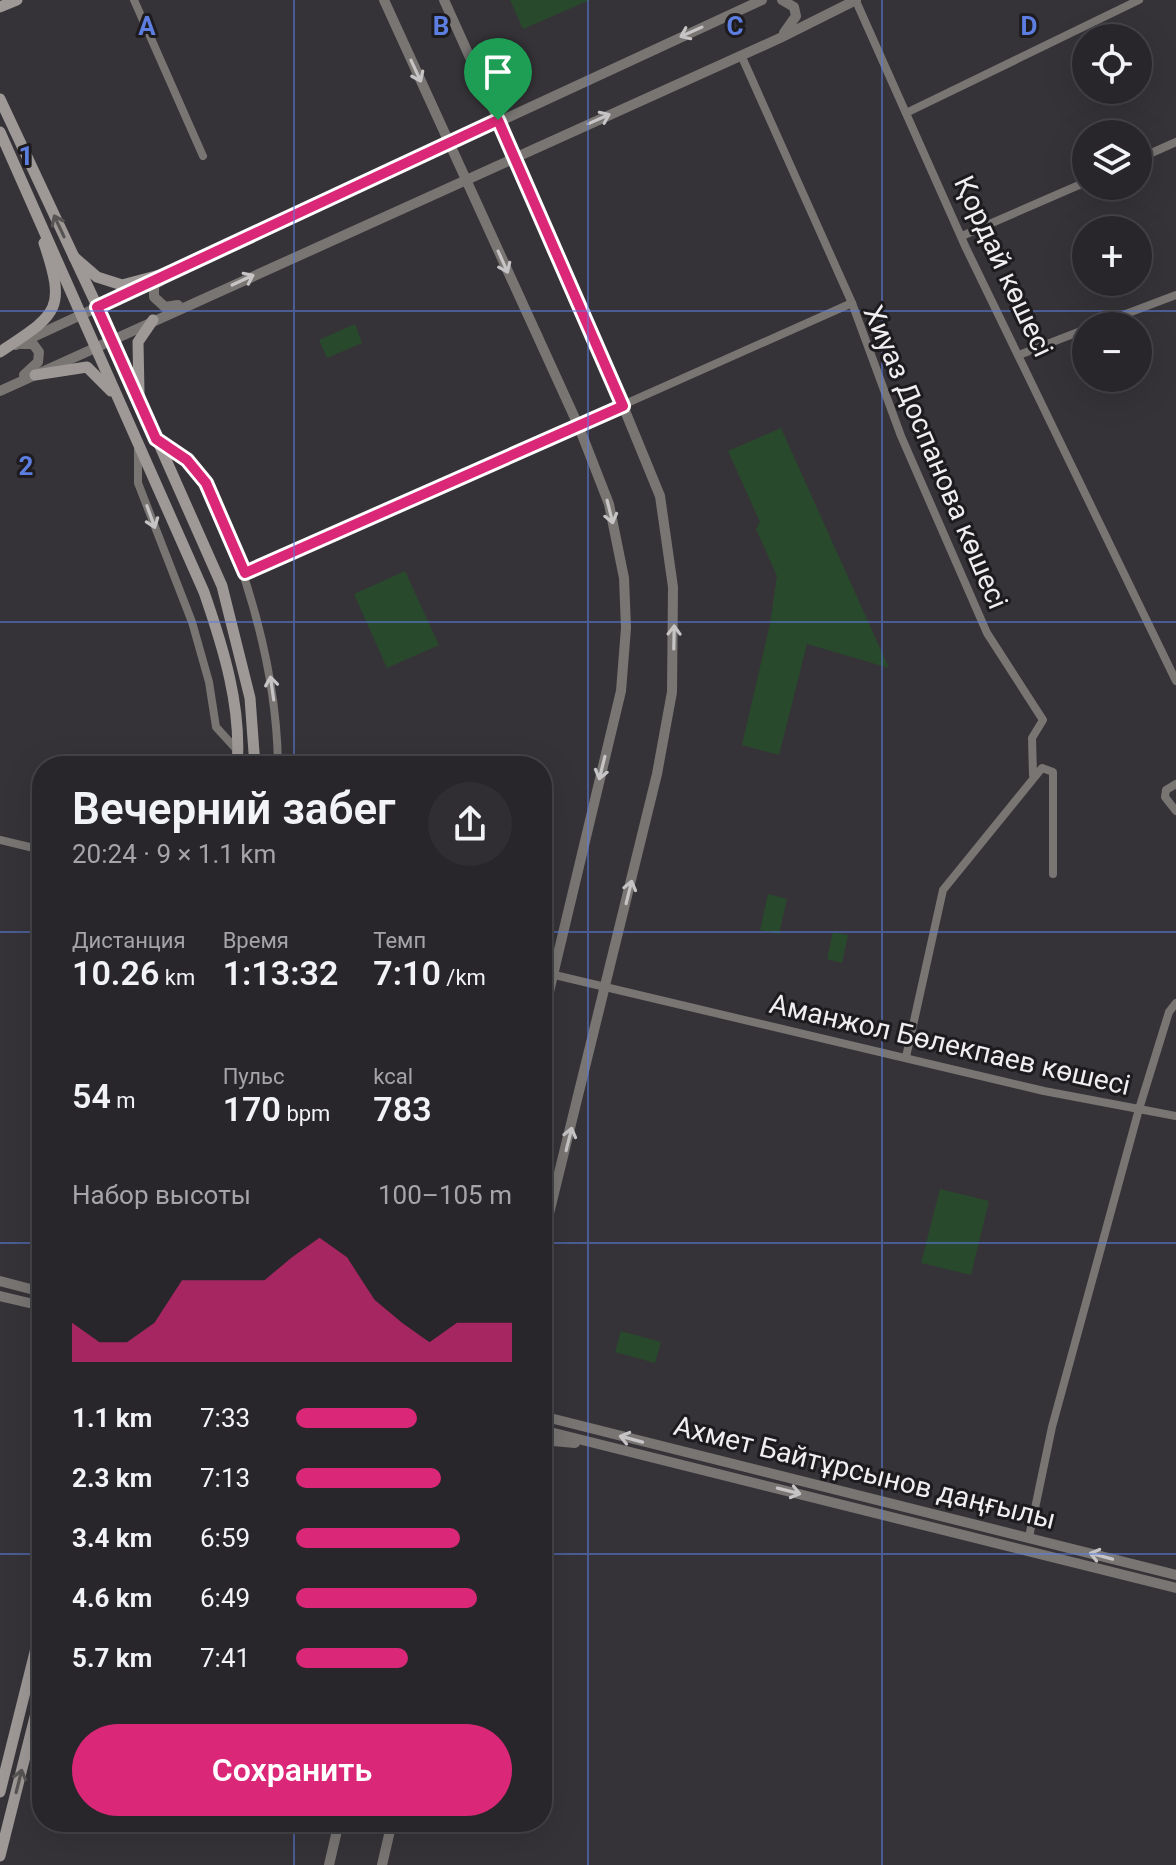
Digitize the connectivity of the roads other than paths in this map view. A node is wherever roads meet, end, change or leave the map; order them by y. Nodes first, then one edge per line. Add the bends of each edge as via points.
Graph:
1 (17, 0) edge
2 (134, 0) edge
3 (384, 0) edge
4 (444, 0) edge
5 (762, 0) edge
6 (782, 0) edge
7 (856, 0) edge
8 (1139, 0) edge
9 (0, 7) edge
10 (780, 38) junction
11 (741, 55) junction
12 (0, 99) edge
13 (906, 113) junction
14 (498, 120) junction
15 (0, 132) edge
16 (450, 142) junction
17 (1176, 142) edge
18 (1152, 153) edge
19 (203, 156) dead end
20 (514, 157) junction
21 (466, 179) junction
22 (1072, 188) edge
23 (33, 204) junction
24 (962, 236) junction
25 (73, 257) junction
26 (173, 272) junction
27 (1176, 295) edge
28 (203, 299) junction
29 (852, 303) junction
30 (97, 307) junction
31 (1131, 312) edge
32 (83, 314) junction
33 (153, 320) junction
34 (1072, 334) edge
35 (112, 338) junction
36 (15, 345) junction
37 (95, 346) junction
38 (0, 352) edge
39 (1019, 355) junction
40 (35, 375) junction
41 (13, 384) junction
42 (0, 391) edge
43 (140, 402) junction
44 (623, 406) junction
45 (131, 425) junction
46 (579, 427) junction
47 (156, 439) junction
48 (138, 441) junction
49 (245, 573) junction
50 (1176, 681) edge
51 (239, 752) junction
52 (238, 756) edge
53 (254, 756) edge
54 (278, 756) edge
55 (1033, 775) junction
56 (1176, 784) edge
57 (1176, 811) edge
58 (0, 840) edge
59 (32, 848) edge
60 (1053, 874) dead end
61 (552, 974) edge
62 (555, 975) junction
63 (552, 986) edge
64 (605, 986) junction
65 (1176, 1003) edge
66 (906, 1057) junction
67 (1139, 1109) junction
68 (1176, 1116) edge
69 (552, 1201) edge
70 (0, 1281) edge
71 (32, 1289) edge
72 (0, 1296) edge
73 (32, 1305) edge
74 (552, 1419) edge
75 (552, 1432) edge
76 (552, 1441) edge
77 (605, 1445) junction
78 (824, 1494) junction
79 (1029, 1537) junction
80 (1176, 1575) edge
81 (1176, 1588) edge
82 (32, 1664) edge
83 (32, 1729) edge
84 (0, 1792) edge
85 (337, 1832) edge
86 (390, 1832) edge
87 (0, 1856) edge
88 (329, 1865) edge
89 (382, 1865) edge

1 - 9 main road
2 - 19 street
3 -> 16 street
4 - 14 street
5 -> 14 street
6 - 10 street via 794,7 796,16
7 - 10 street
7 - 13 street, Қордай көшесі
8 - 13 street
10 - 11 street
20 -> 11 street
11 - 29 street
25 -> 12 main road
13 - 24 street, Қордай көшесі
14 - 16 street
14 - 20 street
15 - 23 main road
16 - 21 street
16 - 26 street
17 - 18 street
20 - 21 street
20 - 44 street
28 -> 21 street
21 -> 46 street
22 - 24 street
23 - 32 main road
23 - 38 main road via 58,286 56,304 38,327
24 - 39 street, Қордай көшесі
25 - 26 main road via 97,277 122,285
25 - 30 main road
26 - 28 street via 154,285 158,304
26 - 30 street
27 - 31 street
28 - 33 street
29 - 44 street, Хиуаз Доспанова көшесі
29 - 55 street, Хиуаз Доспанова көшесі via 901,436 987,633 1043,720 1032,738
30 - 32 street
30 - 35 main road
32 - 36 street
32 - 37 main road
33 - 35 street
33 - 43 main road via 138,342
34 - 39 street
35 - 37 street
35 - 43 main road
36 - 38 street
36 - 41 street via 33,344 39,356 33,369
37 - 40 street
37 - 45 main road
39 - 50 street, Қордай көшесі
40 - 41 street
40 - 45 main road via 87,367 114,394
41 - 42 street
43 - 47 main road
44 - 46 street, Хиуаз Доспанова көшесі
64 -> 44 street via 657,774 672,692 675,628 660,496
45 - 48 main road
46 - 49 street, Хиуаз Доспанова көшесі
46 -> 62 street via 609,504 624,578 626,628 621,691
47 - 49 street via 187,460 206,483
47 - 53 main road via 224,590 250,698
48 - 51 main road via 220,641
48 -> 51 street via 138,483 192,622 216,727
54 -> 49 street via 265,646
51 - 52 main road
55 - 60 street via 1042,768 1053,772
55 - 66 street via 943,890
56 - 57 street via 1166,790 1168,804
58 - 59 street
61 - 62 street, Аманжол Бөлекпаев көшесі
62 - 63 street
62 - 64 street, Аманжол Бөлекпаев көшесі
64 - 66 street, Аманжол Бөлекпаев көшесі
69 -> 64 street
65 - 67 street
66 - 67 street, Аманжол Бөлекпаев көшесі
67 - 68 street
67 - 79 street, Аманжол Бөлекпаев көшесі via 1045,1457
70 - 71 street
72 - 73 street
78 -> 74 street, Ахмет Байтұрсынов даңғылы
75 - 77 street, Ахмет Байтұрсынов даңғылы
76 - 77 street
77 -> 78 street, Ахмет Байтұрсынов даңғылы
78 - 79 street, Ахмет Байтұрсынов даңғылы
78 - 81 street, Ахмет Байтұрсынов даңғылы
80 -> 79 street, Ахмет Байтұрсынов даңғылы
82 - 84 main road
87 -> 83 main road
85 - 88 street
86 - 89 street

